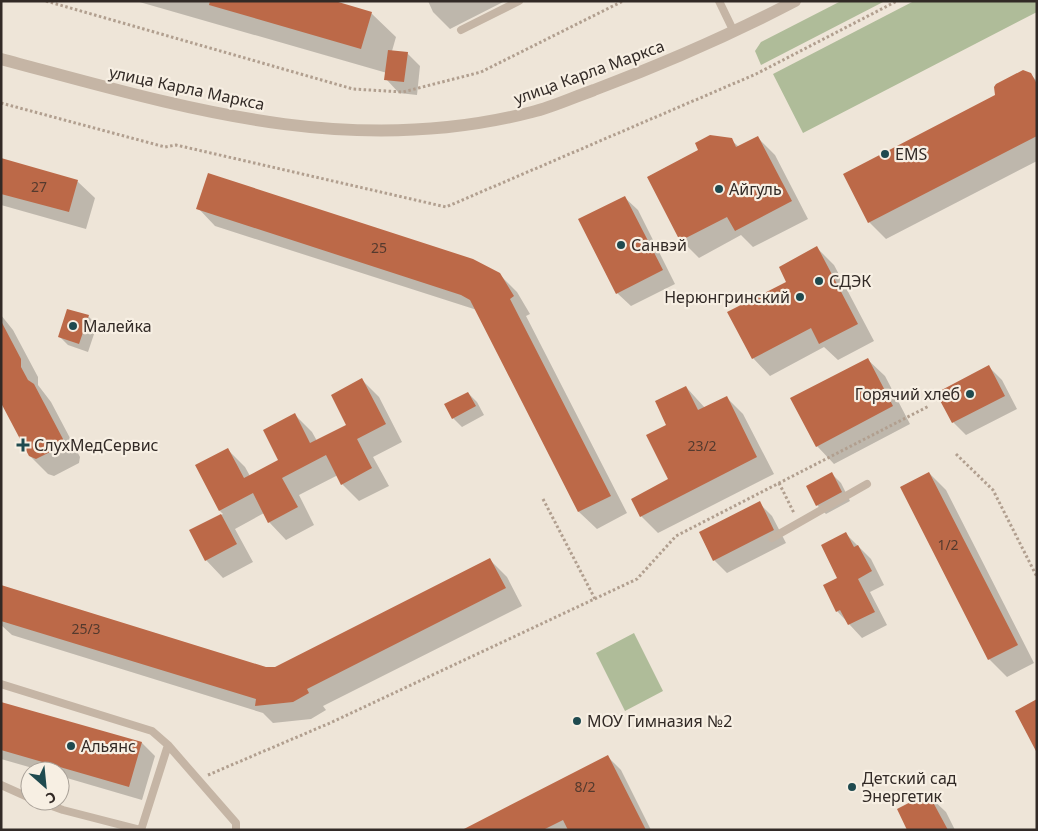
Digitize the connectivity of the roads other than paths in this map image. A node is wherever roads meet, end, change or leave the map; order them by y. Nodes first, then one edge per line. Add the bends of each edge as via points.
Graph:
1 (519, 1) edge
2 (719, 1) edge
3 (795, 1) edge
4 (461, 30) dead end
5 (734, 32) junction
6 (1, 59) edge
7 (867, 484) dead end
8 (772, 538) dead end
9 (1, 684) edge
10 (168, 745) junction
11 (1, 786) edge
12 (20, 794) edge
13 (67, 811) edge
14 (141, 830) edge
15 (236, 830) edge

1 - 4 lane
2 - 5 lane
3 - 5 street, улица Карла Маркса
5 - 6 street, улица Карла Маркса via 641,72 534,112 434,128 335,131 250,121 176,106
7 - 8 lane
9 - 10 lane via 152,731
10 - 14 lane
10 - 15 lane via 236,823
11 - 12 lane
13 - 14 lane

